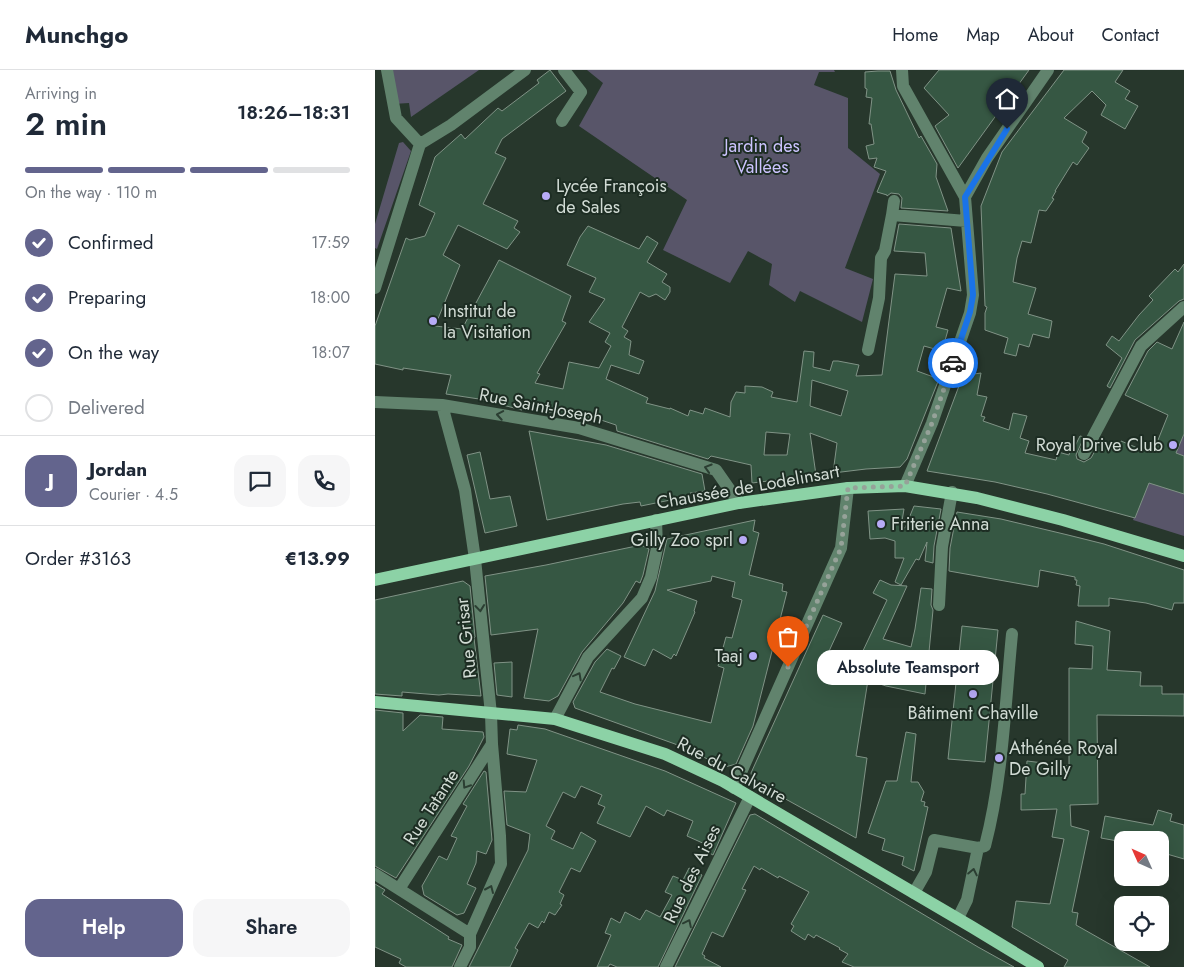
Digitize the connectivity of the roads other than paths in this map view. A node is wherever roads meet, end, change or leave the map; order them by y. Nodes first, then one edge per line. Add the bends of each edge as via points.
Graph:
1 (387, 70) edge
2 (525, 70) edge
3 (564, 70) edge
4 (903, 70) edge
5 (1048, 70) edge
6 (562, 121) dead end
7 (420, 144) junction
8 (965, 197) junction
9 (894, 201) dead end
10 (892, 215) junction
11 (966, 221) junction
12 (375, 288) edge
13 (1184, 307) edge
14 (868, 350) dead end
15 (375, 402) edge
16 (442, 405) junction
17 (1085, 454) dead end
18 (905, 486) junction
19 (848, 488) junction
20 (952, 492) junction
21 (739, 502) junction
22 (656, 520) junction
23 (1184, 556) edge
24 (475, 560) junction
25 (375, 580) edge
26 (939, 605) dead end
27 (1012, 634) dead end
28 (375, 702) edge
29 (491, 714) junction
30 (555, 719) junction
31 (492, 744) junction
32 (734, 788) junction
33 (750, 797) junction
34 (977, 848) junction
35 (375, 874) edge
36 (399, 889) junction
37 (914, 893) junction
38 (958, 918) junction
39 (470, 934) junction
40 (460, 967) edge
41 (666, 967) edge
42 (1038, 967) edge

1 - 7 street via 396,118
2 - 7 street
3 - 6 street via 581,92
4 - 8 street via 903,86
5 - 8 street via 987,158
7 - 12 street
8 - 11 street
9 - 10 street
10 - 11 street
10 - 14 street via 881,258 879,298
11 - 18 street via 973,295 970,312 932,423
13 - 17 street via 1141,346
15 - 16 street, Rue Saint-Joseph
21 -> 16 street, Rue Saint-Joseph via 717,470 579,428
16 - 24 street, Rue Grisar via 465,490
18 - 19 main road, Chaussée de Lodelinsart
18 - 20 main road, Chaussée de Lodelinsart
19 - 21 main road, Chaussée de Lodelinsart
19 - 32 street via 841,548
20 - 23 main road, Chaussée de Lodelinsart via 1063,520
20 - 26 street via 942,547
21 - 22 main road, Chaussée de Lodelinsart
22 - 24 main road, Chaussée de Lodelinsart
30 -> 22 street via 588,657 642,598 651,577 657,548
24 - 25 main road, Chaussée de Lodelinsart
24 -> 29 street, Rue Grisar
27 - 34 street via 992,818 985,846
28 - 29 main road, Rue du Calvaire
29 - 30 main road, Rue du Calvaire
29 - 31 street, Rue Grisar
30 - 32 main road, Rue du Calvaire via 665,754
31 -> 36 street, Rue Tatante
39 -> 31 street, Rue Grisar via 501,864
32 - 33 main road, Rue du Calvaire
33 - 37 main road, Rue du Calvaire
41 -> 33 street, Rue des Aises
34 - 37 street via 934,840 926,872
38 -> 34 street via 967,900
35 - 36 street
36 - 39 street
37 - 38 main road, Rue du Calvaire
38 - 42 main road, Rue du Calvaire
39 - 40 street, Rue Grisar via 470,947

